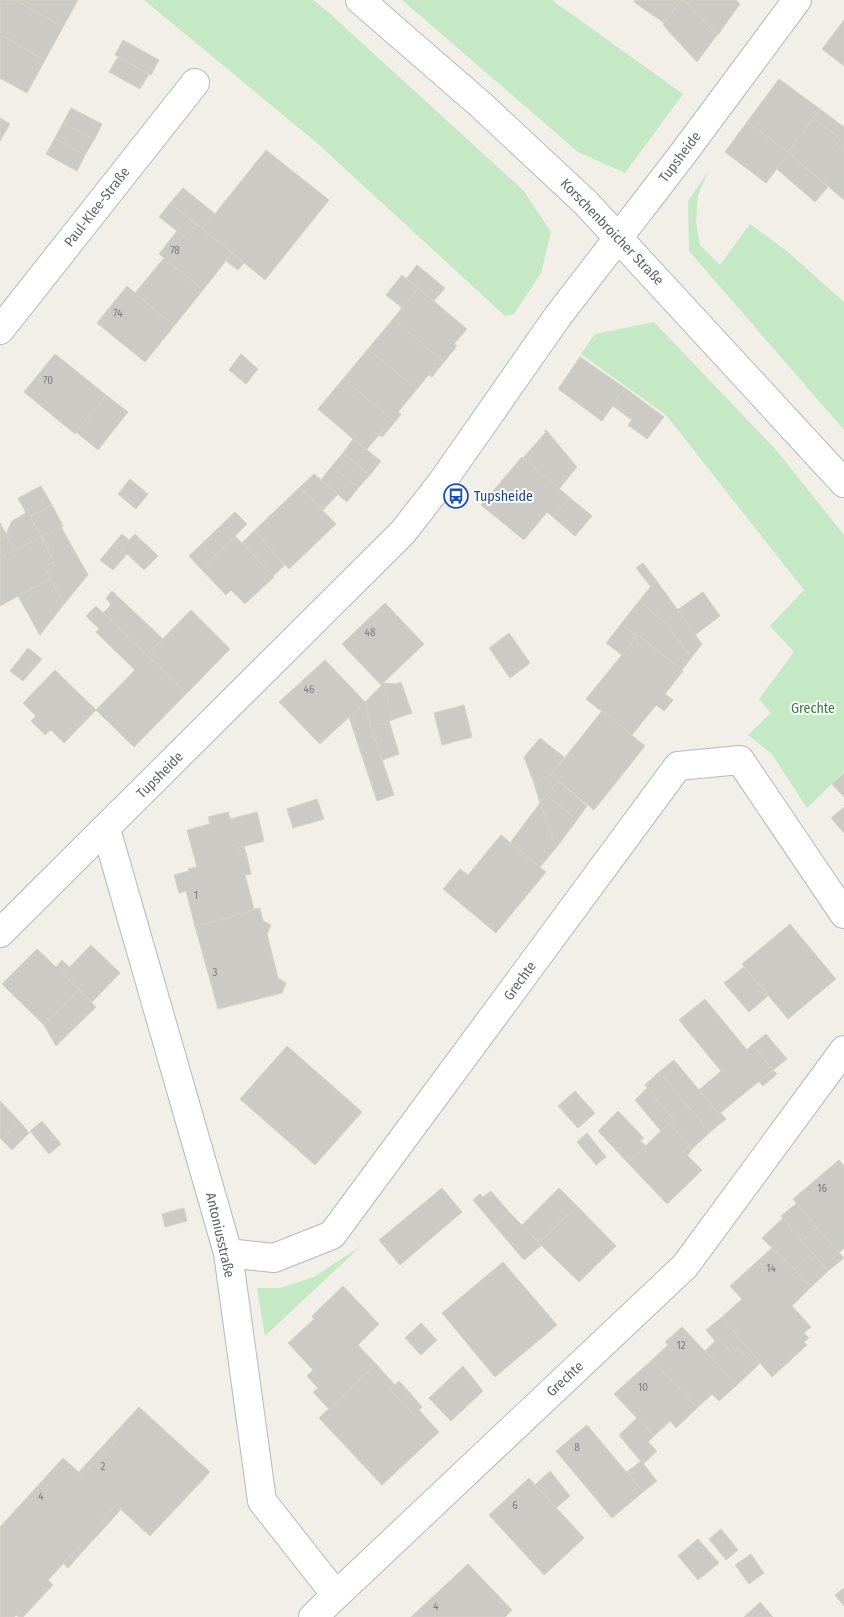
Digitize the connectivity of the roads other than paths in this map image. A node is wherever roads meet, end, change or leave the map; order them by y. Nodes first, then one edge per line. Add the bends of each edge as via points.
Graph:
1 (360, 0) edge
2 (797, 0) edge
3 (195, 83) dead end
4 (619, 237) junction
5 (0, 330) edge
6 (844, 483) edge
7 (106, 829) junction
8 (844, 914) edge
9 (0, 934) edge
10 (844, 1050) edge
11 (228, 1253) junction
12 (336, 1594) junction
13 (313, 1617) edge

1 - 4 street, Korschenbroicher Straße via 517,138
2 - 4 street, Tupsheide
3 - 5 street, Paul-Klee-Straße
4 - 6 street, Korschenbroicher Straße
4 - 7 street, Tupsheide via 558,316 442,482 403,532
7 - 9 street, Tupsheide
7 - 11 street, Antoniusstraße
8 - 11 street, Grechte via 740,760 678,766 332,1235 274,1258
10 - 12 street, Grechte via 685,1266
11 - 12 street, Antoniusstraße via 262,1501
12 - 13 street

